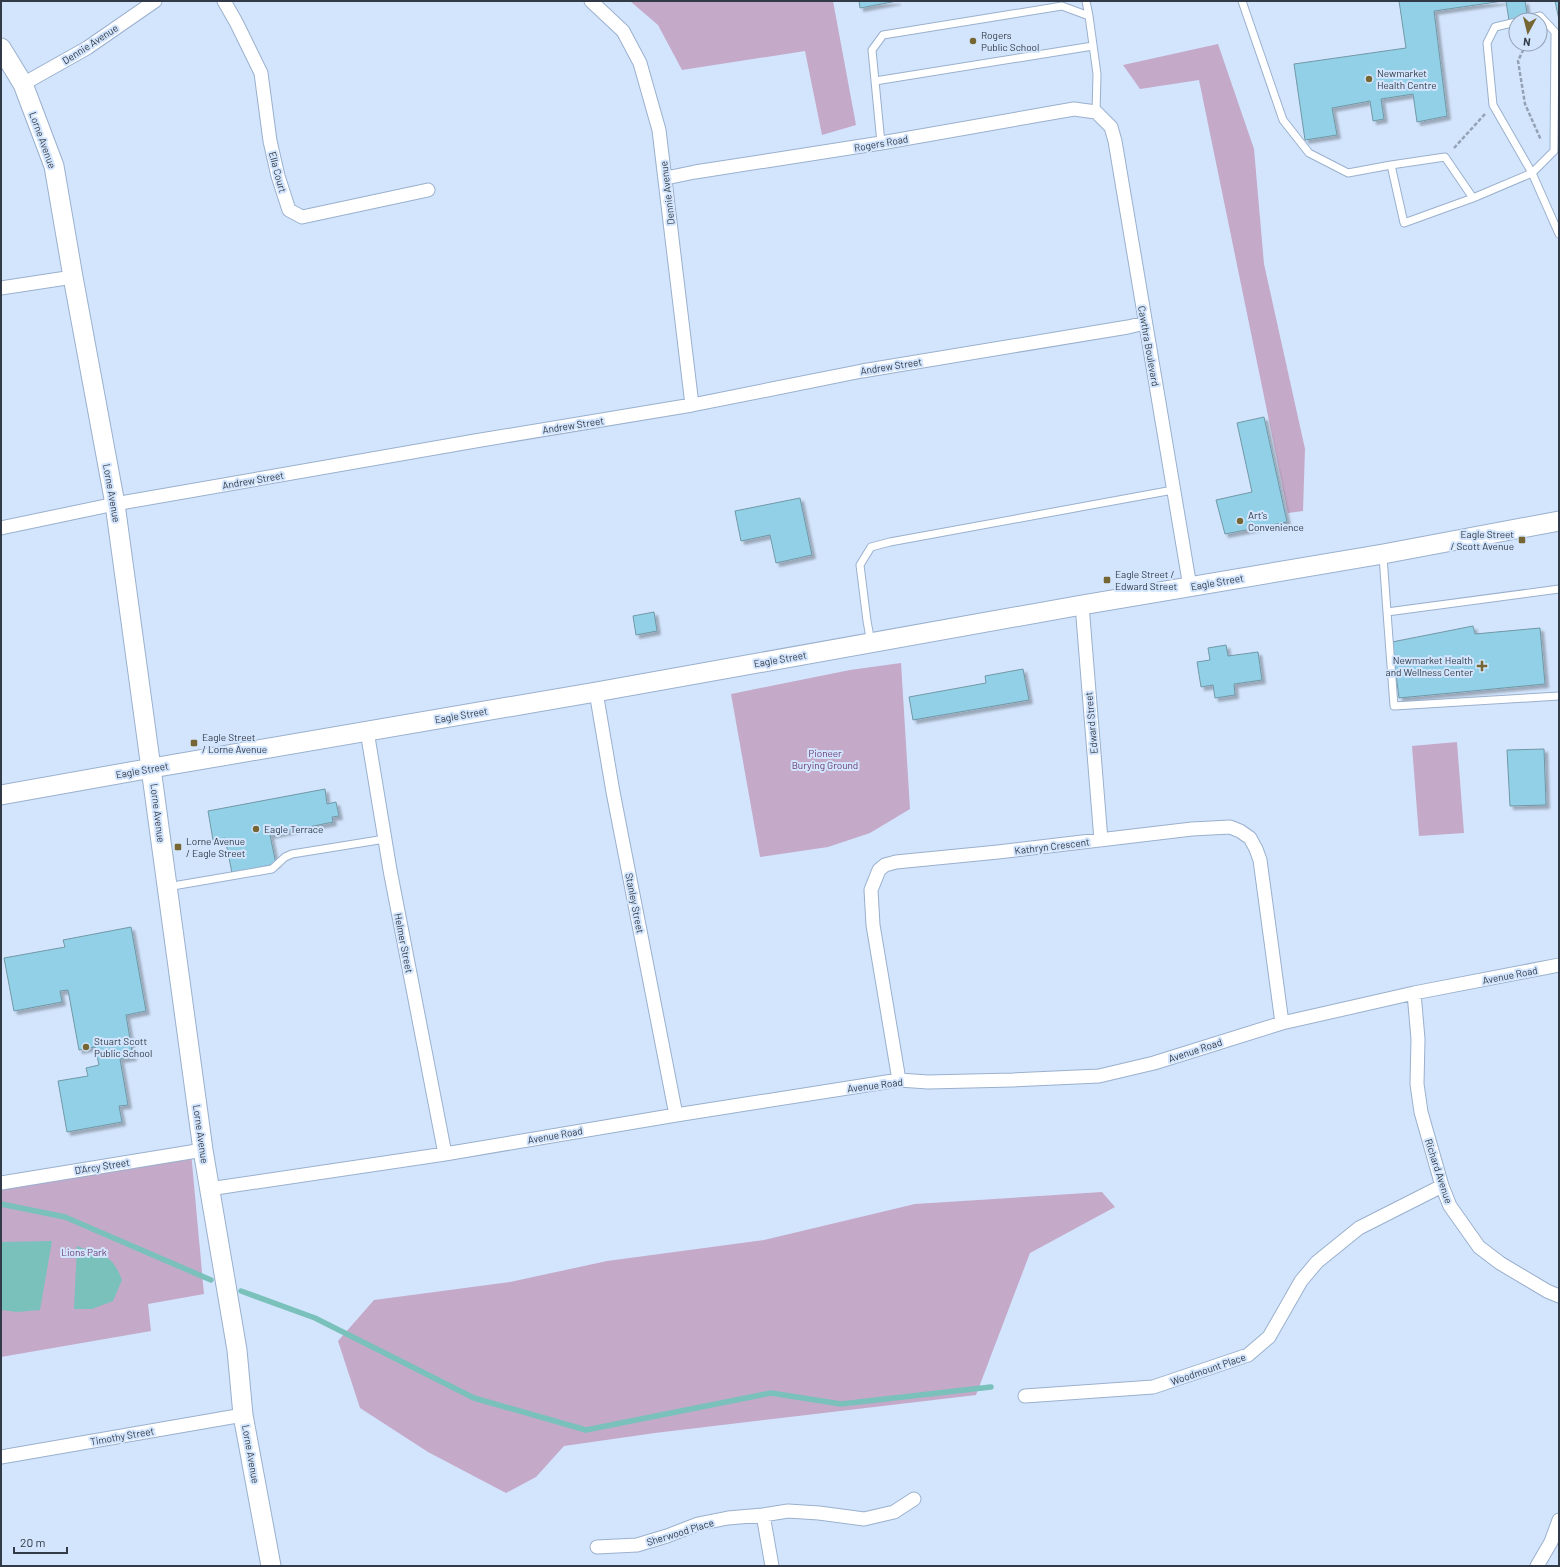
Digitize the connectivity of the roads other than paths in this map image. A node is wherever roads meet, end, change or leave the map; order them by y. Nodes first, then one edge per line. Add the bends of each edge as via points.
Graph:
1 (155, 1) edge
2 (224, 1) edge
3 (591, 1) edge
4 (1042, 1) edge
5 (1086, 1) edge
6 (1242, 1) edge
7 (1043, 9) junction
8 (1089, 16) junction
9 (1508, 24) edge
10 (1548, 25) edge
11 (1093, 46) junction
12 (1, 48) edge
13 (875, 81) junction
14 (23, 84) junction
15 (1096, 112) junction
16 (881, 143) junction
17 (1391, 165) junction
18 (1532, 173) junction
19 (666, 178) junction
20 (428, 190) dead end
21 (1473, 198) junction
22 (1558, 229) edge
23 (73, 277) junction
24 (1, 288) edge
25 (1145, 323) junction
26 (692, 405) junction
27 (1173, 490) junction
28 (115, 504) junction
29 (1559, 521) edge
30 (1, 528) edge
31 (1383, 554) junction
32 (1190, 587) junction
33 (1559, 589) edge
34 (1082, 605) junction
35 (1387, 612) junction
36 (871, 643) junction
37 (596, 692) junction
38 (1559, 696) edge
39 (367, 731) junction
40 (152, 768) junction
41 (1, 795) edge
42 (385, 839) junction
43 (1101, 840) junction
44 (167, 887) junction
45 (1559, 965) edge
46 (1414, 994) junction
47 (1282, 1023) junction
48 (899, 1080) junction
49 (676, 1115) junction
50 (203, 1150) junction
51 (445, 1154) junction
52 (1, 1183) edge
53 (1442, 1186) junction
54 (209, 1189) junction
55 (1559, 1296) edge
56 (1025, 1396) dead end
57 (243, 1415) junction
58 (1, 1458) edge
59 (914, 1499) dead end
60 (763, 1515) junction
61 (1559, 1520) edge
62 (1555, 1543) edge
63 (597, 1547) dead end
64 (270, 1566) edge
65 (772, 1566) edge
66 (1537, 1566) edge

1 - 14 street, Dennie Avenue via 86,48
2 - 20 street, Ella Court via 261,73 270,141 278,176 290,210 302,217
3 - 19 street, Dennie Avenue via 623,31 640,63 660,130
4 - 7 lane
5 - 8 lane
6 - 17 lane via 1283,120 1309,153 1348,173
7 - 8 lane via 1062,6
7 - 13 lane via 883,35 872,50
8 - 11 lane
9 - 18 lane via 1495,27 1487,43 1493,105
10 - 18 lane via 1555,32 1554,151
11 - 13 lane
11 - 15 lane via 1097,74
12 - 14 main road, Lorne Avenue
13 - 16 lane
14 - 23 main road, Lorne Avenue via 54,166
15 - 16 street, Rogers Road via 1074,109
15 - 25 street, Cawthra Boulevard via 1111,127 1115,141
16 - 19 street, Rogers Road
17 - 21 lane via 1444,157
17 - 21 lane via 1404,223
18 - 21 lane
18 - 22 lane
19 - 26 street, Dennie Avenue
23 - 24 street
23 - 28 main road, Lorne Avenue
25 - 26 street, Andrew Street via 862,371
25 - 27 street, Cawthra Boulevard
26 - 28 street, Andrew Street
27 - 32 street, Cawthra Boulevard
27 - 36 lane via 871,547 860,565
28 - 30 street, Andrew Street
28 - 40 main road, Lorne Avenue
29 - 31 main road, Eagle Street
31 - 32 main road, Eagle Street
31 - 35 lane
32 - 34 main road, Eagle Street
33 - 35 lane
34 - 36 main road, Eagle Street
34 - 43 street, Edward Street
35 - 38 lane via 1394,706
36 - 37 main road, Eagle Street
37 - 39 main road, Eagle Street
37 - 49 street, Stanley Street
39 - 40 main road, Eagle Street
39 - 42 street, Helmer Street
40 - 41 main road, Eagle Street
40 - 44 main road, Lorne Avenue
42 - 44 lane via 292,854 272,869
42 - 51 street, Helmer Street
43 - 47 street, Kathryn Crescent via 1230,827 1250,838 1260,860
43 - 48 street, Kathryn Crescent via 896,862 878,870 871,890 874,925
44 - 50 main road, Lorne Avenue
45 - 46 street, Avenue Road
46 - 47 street, Avenue Road
46 - 53 street, Richard Avenue via 1421,1112
47 - 48 street, Avenue Road via 1154,1063 1099,1076 928,1082
48 - 49 street, Avenue Road
49 - 51 street, Avenue Road
50 - 52 street, D'Arcy Street
50 - 54 main road, Lorne Avenue
51 - 54 street, Avenue Road
53 - 55 street, Richard Avenue via 1450,1206 1479,1247 1500,1264
53 - 56 street, Woodmount Place via 1359,1228 1317,1262 1301,1280 1270,1337 1248,1355 1153,1387
54 - 57 main road, Lorne Avenue via 237,1350
57 - 58 street, Timothy Street
57 - 64 main road, Lorne Avenue
59 - 60 street, Sherwood Place via 894,1512 864,1519 819,1512 788,1511
60 - 63 street, Sherwood Place via 698,1524 637,1545
60 - 65 street
61 - 62 street
62 - 66 street

